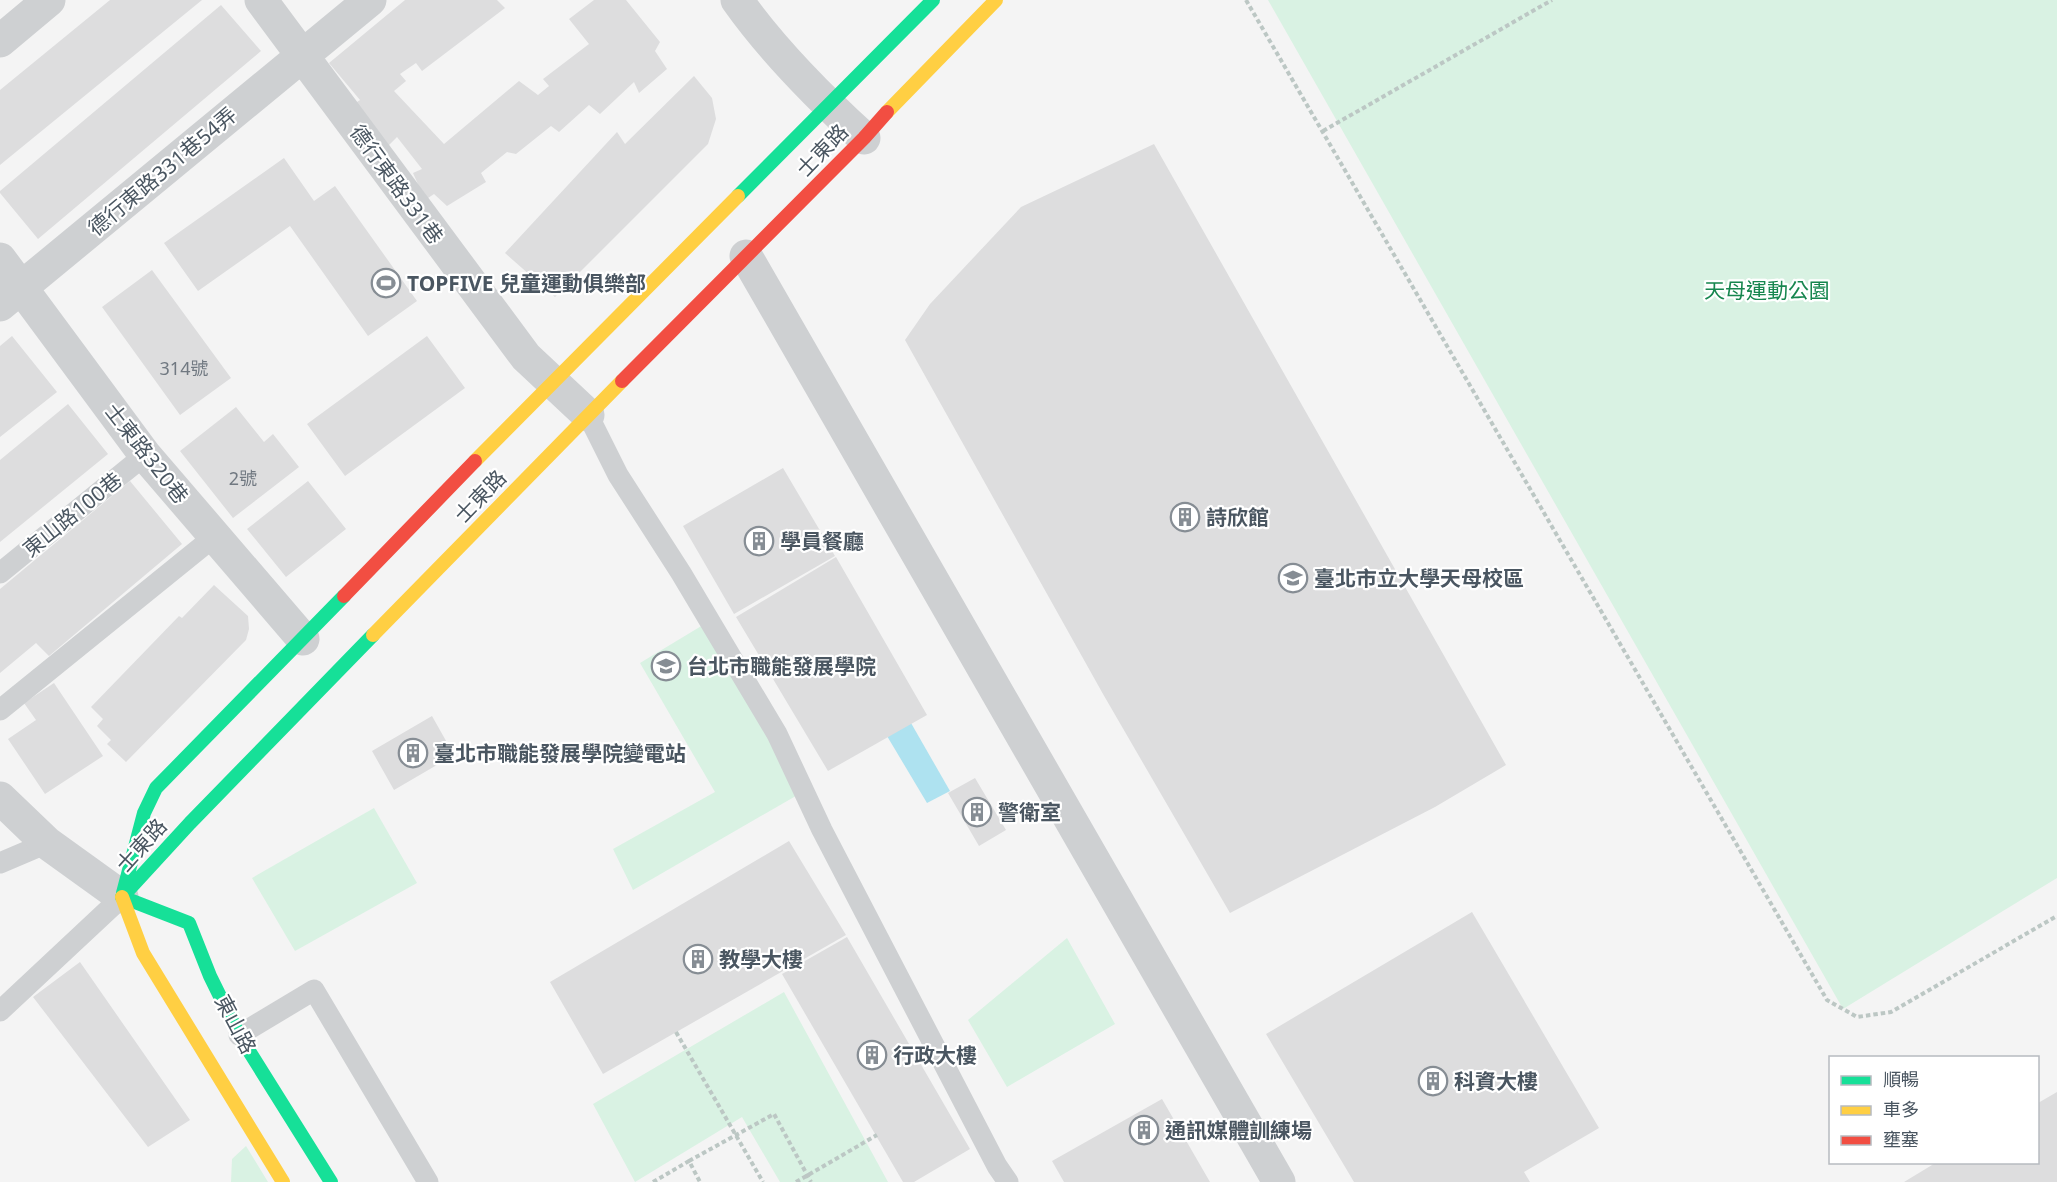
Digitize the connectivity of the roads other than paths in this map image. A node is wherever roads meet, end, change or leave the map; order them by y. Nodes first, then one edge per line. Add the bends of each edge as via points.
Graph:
1 (49, 0) edge
2 (261, 0) edge
3 (370, 0) edge
4 (737, 0) edge
5 (933, 0) edge
6 (996, 0) edge
7 (0, 41) edge
8 (302, 55) junction
9 (828, 105) junction
10 (864, 138) junction
11 (746, 256) junction
12 (0, 259) edge
13 (11, 296) edge
14 (553, 382) junction
15 (588, 415) junction
16 (145, 455) junction
17 (214, 536) junction
18 (0, 573) edge
19 (303, 639) junction
20 (0, 710) edge
21 (0, 798) edge
22 (47, 843) junction
23 (0, 863) edge
24 (122, 897) junction
25 (0, 1011) edge
26 (239, 1035) junction
27 (283, 1182) edge
28 (331, 1182) edge
29 (428, 1182) edge
30 (1008, 1182) edge
31 (1279, 1182) edge

1 - 7 street
2 - 8 street, 德行東路331巷
3 - 8 street, 德行東路331巷54弄
4 - 9 street
5 - 9 street, 士東路
6 - 10 street, 士東路
8 - 13 street, 德行東路331巷54弄
8 - 14 street, 德行東路331巷 via 526,357
9 - 10 street
9 - 14 street, 士東路
10 - 11 street, 士東路
11 - 15 street, 士東路
11 - 31 street
12 - 13 street, 士東路320巷
13 - 16 street, 士東路320巷
14 - 15 street, 德行東路331巷
14 - 19 street, 士東路
15 - 24 street, 士東路
15 - 30 lane via 618,475 777,734 827,840 996,1166
16 - 17 street, 士東路320巷
16 - 18 lane, 東山路100巷
17 - 19 street, 士東路320巷
17 - 20 lane
19 - 24 street, 士東路 via 156,788 144,813
21 - 22 street, 東山路
22 - 23 lane
22 - 24 street, 東山路
24 - 25 lane
24 - 26 street, 東山路 via 189,923
24 - 27 street, 東山路 via 143,953
26 - 28 street, 東山路
26 - 29 lane via 315,990

